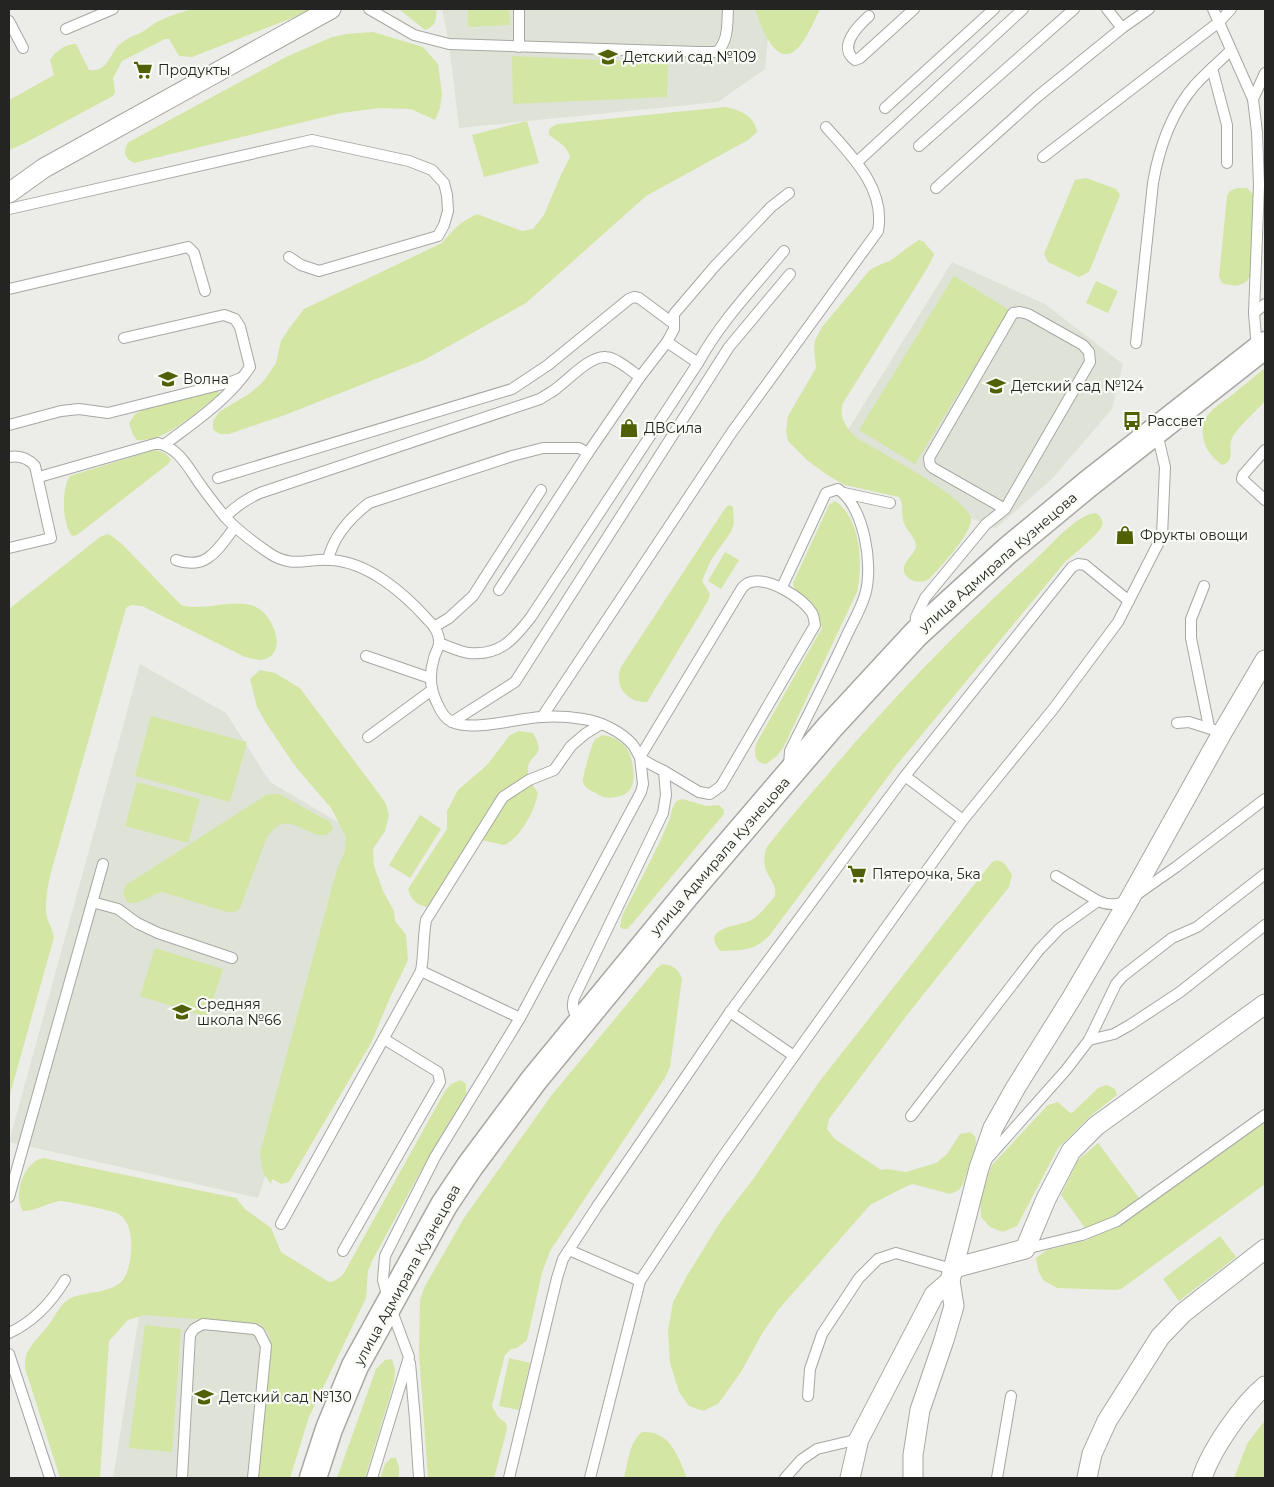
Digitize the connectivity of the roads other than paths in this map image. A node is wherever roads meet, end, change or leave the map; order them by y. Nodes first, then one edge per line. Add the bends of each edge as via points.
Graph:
1 (113, 9) edge
2 (331, 9) edge
3 (369, 9) edge
4 (520, 9) edge
5 (728, 9) edge
6 (914, 9) edge
7 (994, 9) edge
8 (1023, 9) edge
9 (1074, 9) edge
10 (1107, 9) edge
11 (1149, 9) edge
12 (1213, 9) edge
13 (1231, 9) edge
14 (869, 16) dead end
15 (9, 22) edge
16 (1219, 22) junction
17 (1122, 28) junction
18 (66, 29) dead end
19 (519, 47) junction
20 (23, 48) dead end
21 (1231, 50) junction
22 (1212, 68) junction
23 (1265, 73) edge
24 (1253, 99) junction
25 (885, 108) dead end
26 (826, 126) dead end
27 (919, 146) dead end
28 (1043, 157) dead end
29 (857, 162) junction
30 (1227, 163) dead end
31 (936, 188) dead end
32 (788, 192) dead end
33 (9, 193) edge
34 (9, 209) edge
35 (784, 251) dead end
36 (289, 256) dead end
37 (790, 274) dead end
38 (9, 289) edge
39 (204, 291) dead end
40 (1265, 304) edge
41 (1254, 313) junction
42 (674, 324) junction
43 (124, 338) dead end
44 (667, 342) junction
45 (1136, 343) dead end
46 (1261, 349) edge
47 (698, 363) junction
48 (244, 377) junction
49 (640, 377) junction
50 (9, 425) edge
51 (1156, 429) junction
52 (164, 444) junction
53 (1265, 450) edge
54 (588, 453) junction
55 (9, 457) edge
56 (39, 477) junction
57 (218, 478) dead end
58 (541, 490) dead end
59 (844, 493) junction
60 (1265, 500) edge
61 (890, 503) dead end
62 (1005, 509) junction
63 (226, 517) junction
64 (235, 527) junction
65 (9, 548) edge
66 (176, 560) dead end
67 (328, 560) junction
68 (1204, 586) dead end
69 (782, 587) junction
70 (499, 590) dead end
71 (1129, 601) junction
72 (434, 627) junction
73 (916, 634) junction
74 (439, 643) junction
75 (366, 656) dead end
76 (1265, 660) edge
77 (430, 678) junction
78 (432, 690) junction
79 (542, 717) junction
80 (452, 722) junction
81 (1177, 722) dead end
82 (601, 724) junction
83 (1215, 730) junction
84 (368, 737) dead end
85 (640, 757) junction
86 (664, 771) junction
87 (792, 773) junction
88 (905, 776) junction
89 (1265, 799) edge
90 (963, 820) junction
91 (103, 864) dead end
92 (1265, 874) edge
93 (1056, 876) dead end
94 (1129, 900) junction
95 (1098, 901) junction
96 (92, 902) junction
97 (1265, 925) edge
98 (232, 958) dead end
99 (421, 972) junction
100 (1265, 1004) edge
101 (730, 1012) junction
102 (520, 1018) junction
103 (581, 1021) junction
104 (384, 1038) junction
105 (1089, 1040) junction
106 (794, 1056) junction
107 (1265, 1115) edge
108 (911, 1116) dead end
109 (978, 1168) junction
110 (9, 1197) edge
111 (281, 1224) dead end
112 (1025, 1249) junction
113 (1265, 1249) edge
114 (569, 1250) junction
115 (343, 1251) dead end
116 (952, 1274) junction
117 (66, 1280) dead end
118 (640, 1281) junction
119 (389, 1304) junction
120 (9, 1333) edge
121 (9, 1354) edge
122 (409, 1357) junction
123 (1265, 1386) edge
124 (808, 1396) dead end
125 (1011, 1396) dead end
126 (860, 1439) junction
127 (50, 1478) edge
128 (182, 1478) edge
129 (253, 1478) edge
130 (313, 1478) edge
131 (372, 1478) edge
132 (418, 1478) edge
133 (510, 1478) edge
134 (590, 1478) edge
135 (785, 1478) edge
136 (850, 1478) edge
137 (913, 1478) edge
138 (997, 1478) edge
139 (1087, 1478) edge
140 (1202, 1478) edge

1 - 18 lane
2 - 33 street via 44,168
3 - 19 lane via 421,38 449,44
4 - 19 lane
5 - 19 lane via 726,39 717,52
6 - 14 lane via 855,60 848,52 848,43
7 - 25 lane
8 - 29 lane
9 - 27 lane
10 - 17 lane
11 - 17 lane
12 - 16 lane
13 - 16 lane
15 - 20 lane
16 - 21 lane
16 - 28 lane
17 - 31 lane
21 - 22 lane
21 - 24 lane
22 - 30 lane via 1227,125
22 - 45 lane via 1180,107 1164,136 1157,161
23 - 24 lane
24 - 41 lane via 1259,185
26 - 29 lane
29 - 79 lane via 878,201 878,231 732,432
32 - 42 lane via 715,266 674,314
34 - 36 lane via 312,140 409,161 432,170 444,183 448,211 438,236 318,270 301,265
35 - 47 lane via 721,326
37 - 80 lane via 729,348 515,682
38 - 39 lane via 188,247 194,253
40 - 41 lane
41 - 46 lane
42 - 44 lane
42 - 57 lane via 634,297 548,365 512,389
43 - 48 lane via 224,315 235,319 240,327 250,367
44 - 47 lane
44 - 49 lane
46 - 51 main road, улица Адмирала Кузнецова
47 - 74 lane via 519,633 504,647 485,652 468,653
48 - 50 lane via 108,413 79,409 61,411
48 - 52 lane via 210,409
49 - 54 lane
49 - 63 lane via 612,358 600,357 540,399 260,493 248,498
51 - 71 lane via 1166,467 1162,536
51 - 73 main road, улица Адмирала Кузнецова via 1007,551
52 - 56 lane
52 - 63 lane via 184,460
53 - 60 lane via 1242,479
54 - 67 lane via 579,448 543,448 369,503 356,513 330,548
54 - 70 lane
55 - 56 lane via 29,459
56 - 65 lane via 51,538
58 - 72 lane via 473,596
59 - 61 lane
59 - 69 lane via 838,489 826,493
59 - 87 lane via 858,517 867,544 868,580 865,596 790,751 788,764
62 - 62 lane via 1090,362 1089,352 1083,345 1020,312 1013,313 929,458 933,468
62 - 73 lane via 986,524 925,598 916,617
63 - 64 lane
64 - 66 lane via 202,562 187,564
64 - 67 lane via 272,555 290,562
67 - 72 lane via 348,562 386,581
68 - 83 lane via 1191,619 1191,638
69 - 85 lane via 761,581 749,582 742,588
69 - 86 lane via 800,600 812,614 815,625 729,774 718,790 705,794
71 - 88 lane via 1085,565 1072,567
71 - 90 lane via 1118,622 1054,708
72 - 74 lane
73 - 87 main road, улица Адмирала Кузнецова
74 - 77 lane
75 - 77 lane
76 - 83 street
77 - 78 lane
78 - 80 lane via 441,711
78 - 84 lane
79 - 80 lane via 468,726
79 - 82 lane via 585,719
81 - 83 lane
82 - 85 lane via 625,737
82 - 99 lane via 571,746 554,770 529,780 503,797 426,920
83 - 94 street
85 - 86 lane
85 - 102 lane via 641,792
86 - 103 lane via 666,795 663,814 574,998 574,1013
87 - 103 main road, улица Адмирала Кузнецова
88 - 90 lane
88 - 101 lane
89 - 94 lane
90 - 106 lane
91 - 96 lane
92 - 105 lane via 1197,927 1172,938 1123,976
93 - 95 lane
94 - 95 lane via 1106,905
94 - 109 street via 1016,1087 993,1128
95 - 108 lane via 1059,929 1039,950
96 - 98 lane via 118,909 158,933
96 - 110 lane
97 - 105 lane via 1180,992 1130,1025 1114,1034
99 - 102 lane
99 - 104 lane
100 - 112 street via 1096,1126 1071,1151
101 - 106 lane
101 - 114 lane
102 - 119 lane via 435,1157 385,1256 383,1280
103 - 119 main road, улица Адмирала Кузнецова via 470,1166 444,1205
104 - 111 lane
104 - 115 lane via 438,1072 440,1082
105 - 109 lane
106 - 118 lane via 718,1162
107 - 112 lane via 1117,1222 1082,1236
109 - 116 street
112 - 116 street
113 - 139 street via 1183,1313 1160,1337 1107,1420 1092,1454
114 - 118 lane
114 - 133 lane via 557,1278
116 - 124 lane via 945,1267 896,1253 878,1259 858,1278 822,1334 810,1368
116 - 126 street via 934,1295
116 - 137 street via 954,1306 920,1410
117 - 120 lane via 54,1299 32,1320
118 - 134 lane
119 - 122 lane
119 - 130 main road, улица Адмирала Кузнецова via 355,1366
121 - 127 lane
122 - 131 lane
122 - 132 lane
123 - 140 street via 1223,1436
125 - 138 lane
126 - 135 lane via 818,1449 801,1460
126 - 136 street
128 - 129 lane via 190,1335 194,1328 203,1324 254,1330 259,1332 266,1346

